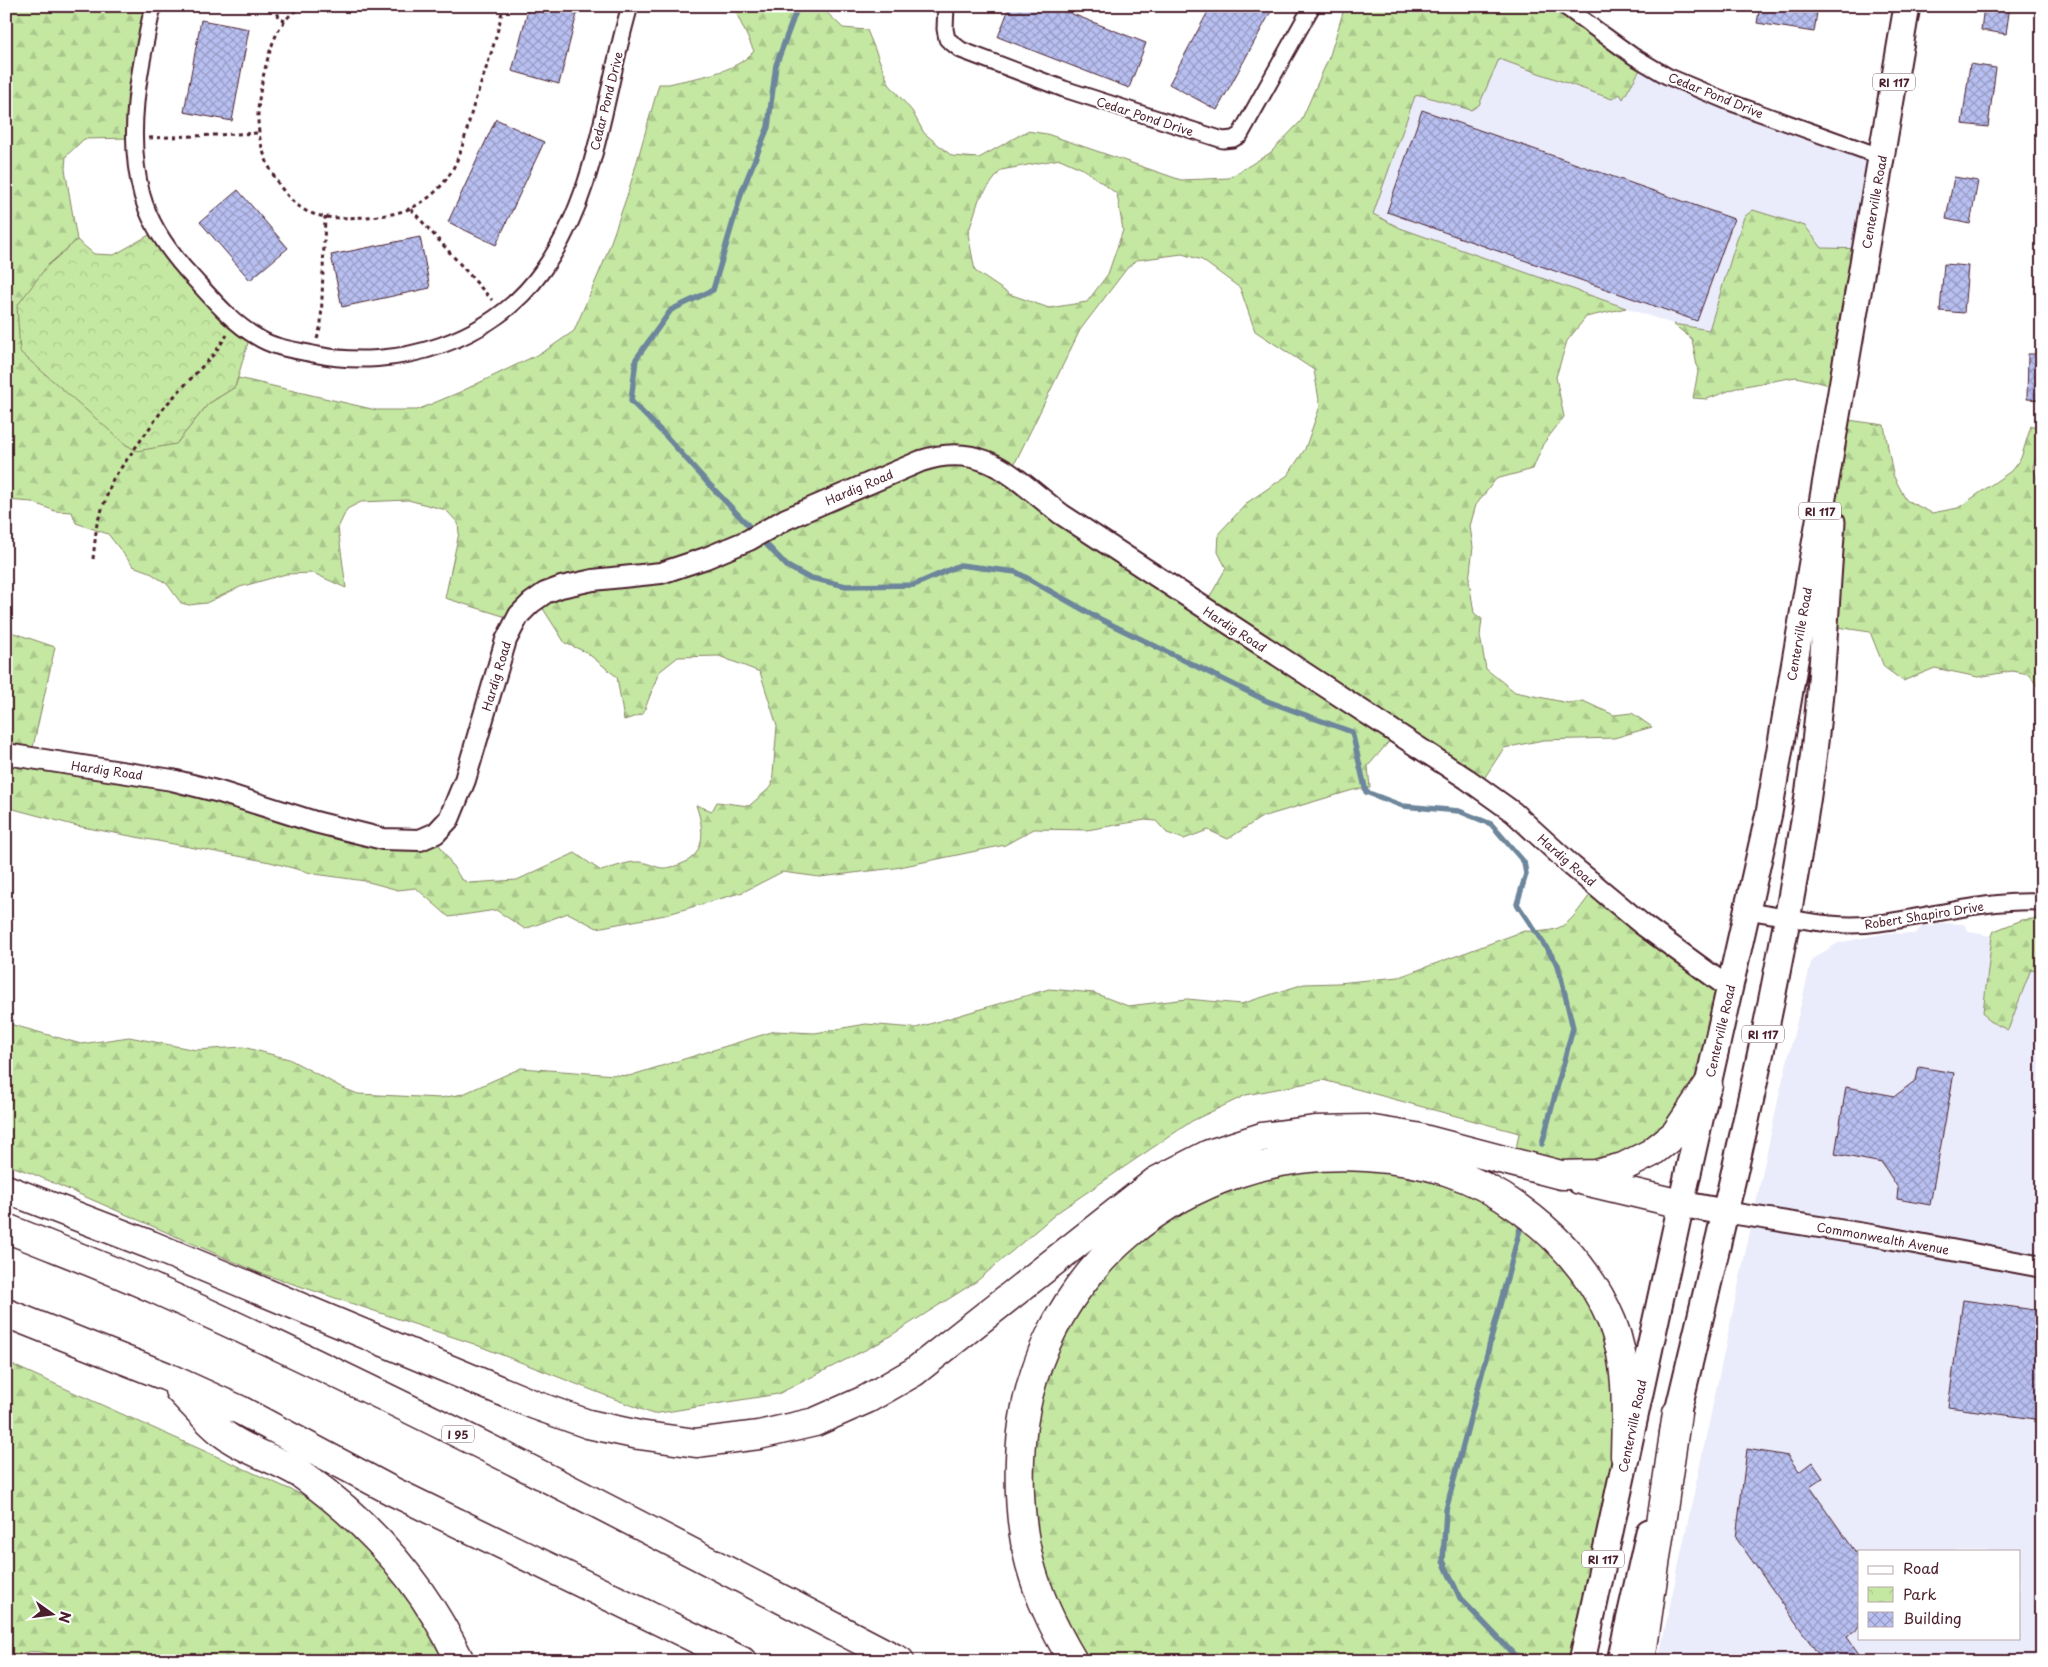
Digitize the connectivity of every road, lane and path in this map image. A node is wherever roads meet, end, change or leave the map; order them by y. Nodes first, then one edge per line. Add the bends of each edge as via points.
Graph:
1 (153, 6) edge
2 (274, 6) edge
3 (303, 6) edge
4 (503, 6) edge
5 (630, 6) edge
6 (946, 6) edge
7 (1312, 6) edge
8 (1564, 6) edge
9 (1907, 6) edge
10 (285, 21) junction
11 (259, 133) junction
12 (135, 140) junction
13 (1882, 157) junction
14 (411, 209) junction
15 (324, 217) junction
16 (501, 314) junction
17 (236, 323) junction
18 (311, 354) junction
19 (1841, 398) junction
20 (94, 559) dead end
21 (6, 754) edge
22 (2042, 902) edge
23 (1747, 911) junction
24 (1786, 916) junction
25 (1730, 988) junction
26 (1708, 1085) junction
27 (1560, 1175) junction
28 (6, 1189) edge
29 (1681, 1204) junction
30 (1724, 1212) junction
31 (6, 1228) edge
32 (2042, 1267) edge
33 (6, 1313) edge
34 (165, 1376) junction
35 (1677, 1412) junction
36 (1625, 1456) junction
37 (460, 1661) edge
38 (742, 1661) edge
39 (900, 1661) edge
40 (1073, 1661) edge
41 (1582, 1661) edge
42 (1620, 1661) edge
43 (1641, 1661) edge

1 - 12 street, Cedar Pond Drive via 135,110
2 - 10 path via 280,19
3 - 10 path
4 - 14 path via 457,162 444,182
5 - 16 street, Cedar Pond Drive via 600,123 598,143 578,204 562,241 543,270
6 - 7 street, Cedar Pond Drive via 947,40 961,50 1064,89 1223,140 1240,135
8 - 13 street, Cedar Pond Drive via 1633,56 1667,76
9 - 13 main road, Centerville Road / RI 117
10 - 11 path via 274,39 260,89
11 - 12 path
11 - 15 path via 268,162 284,191 307,211
12 - 17 street, Cedar Pond Drive via 138,177 152,222 181,265
13 - 19 main road, Centerville Road / RI 117
14 - 15 path via 385,216
14 - 16 path via 486,292
15 - 18 path via 321,326
16 - 18 street, Cedar Pond Drive via 462,337 422,351 359,360
17 - 18 street, Cedar Pond Drive via 259,339
17 - 20 path via 214,354 166,405 113,479 96,523
19 - 23 main road, Centerville Road / RI 117 via 1769,813
19 - 24 main road, Centerville Road / RI 117 via 1820,702 1808,796
21 - 25 street, Hardig Road via 172,780 383,839 420,840 436,833 450,820 466,780 508,634 531,602 545,593 576,584 661,573 706,558 851,490 935,456 967,455 995,466 1025,484 1061,514 1513,812 1643,925
22 - 24 street, Robert Shapiro Drive via 2001,903 1879,924 1824,925
23 - 24 street, Robert Shapiro Drive
23 - 25 main road, Centerville Road / RI 117
24 - 30 main road, Centerville Road / RI 117
25 - 26 main road, Centerville Road / RI 117
26 - 27 highway via 1675,1134 1651,1153 1596,1174
26 - 29 main road, Centerville Road / RI 117
27 - 28 highway via 1416,1137 1367,1129 1317,1130 1262,1137 1210,1154 1156,1181 914,1372 867,1399 815,1422 759,1435 696,1443 588,1424 535,1405 160,1249
27 - 29 highway
29 - 30 main road
29 - 36 main road, Centerville Road / RI 117
30 - 32 street, Commonwealth Avenue
30 - 35 main road, Centerville Road / RI 117
31 - 39 highway, I 95 via 156,1290 304,1358 554,1480
33 - 34 highway
34 - 37 highway via 225,1435 304,1476 383,1545 417,1586 442,1624
34 - 38 highway via 240,1410 392,1491
35 - 42 main road, Centerville Road / RI 117
35 - 43 highway
36 - 40 highway via 1627,1393 1612,1324 1595,1286 1571,1254 1528,1215 1499,1194 1454,1172 1404,1160 1346,1156 1297,1158 1239,1172 1174,1202 1144,1220 1083,1279 1059,1317 1025,1402 1019,1485 1030,1569 1045,1611
36 - 41 main road, Centerville Road / RI 117

